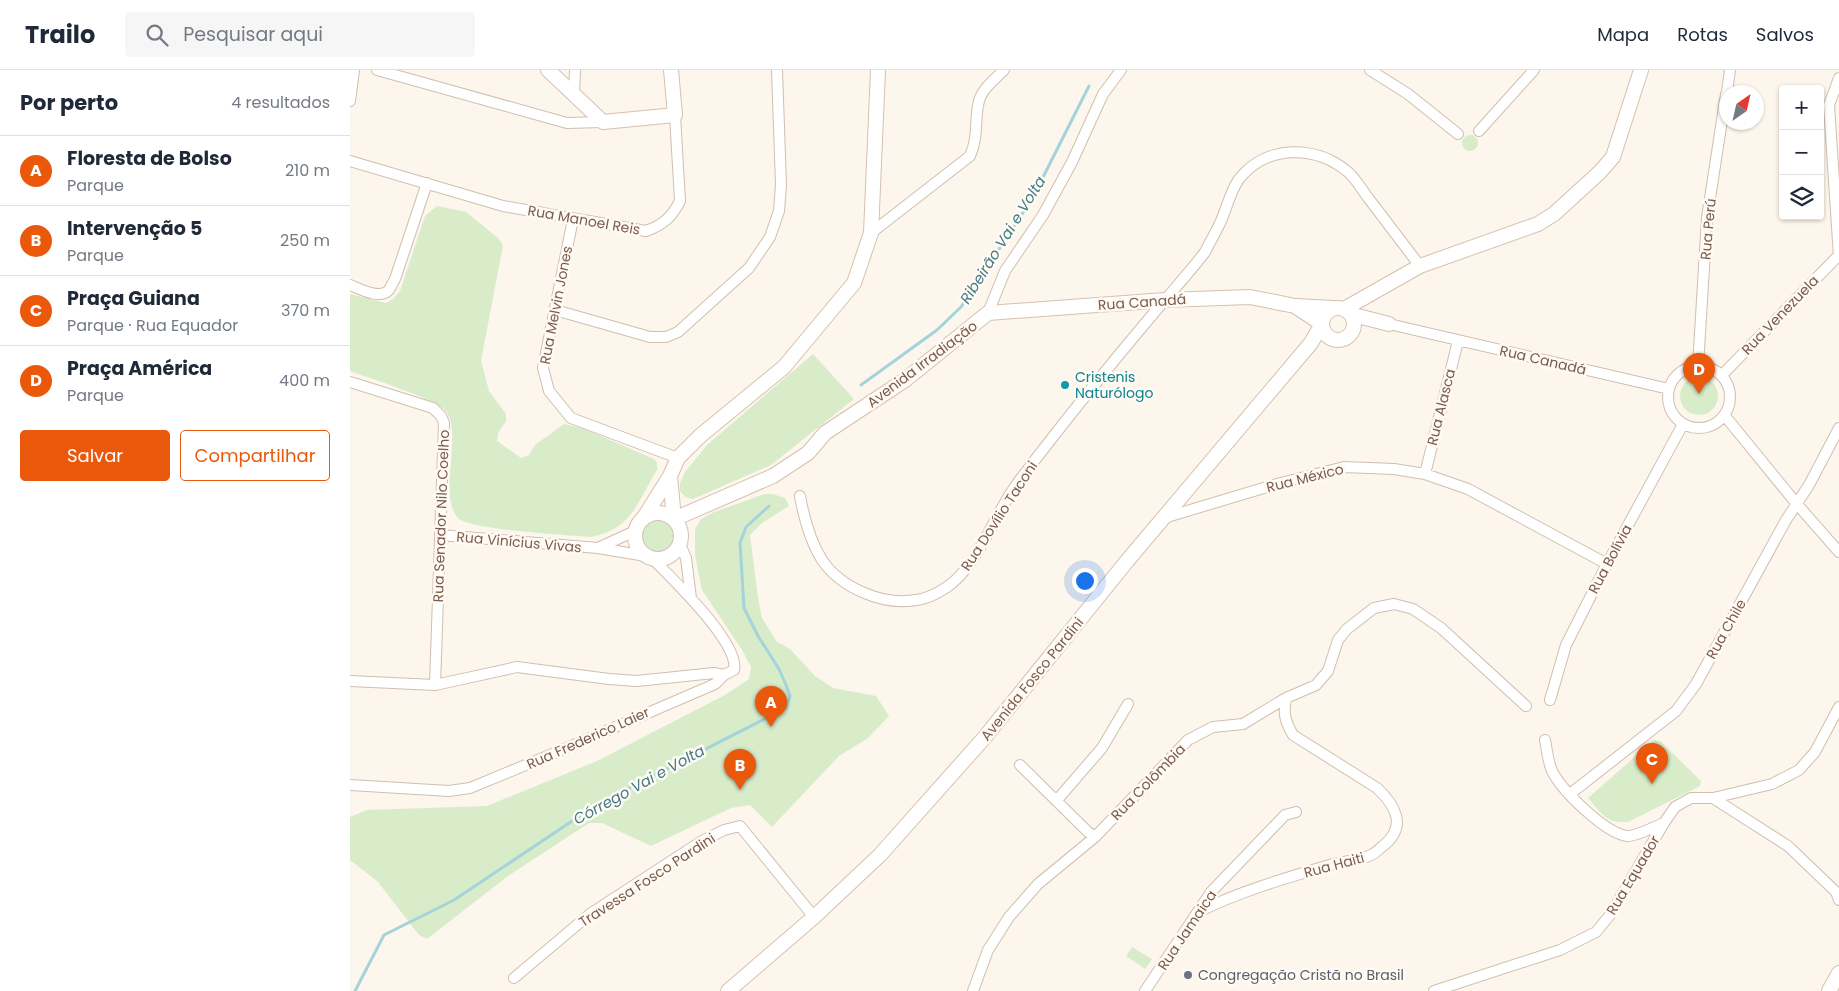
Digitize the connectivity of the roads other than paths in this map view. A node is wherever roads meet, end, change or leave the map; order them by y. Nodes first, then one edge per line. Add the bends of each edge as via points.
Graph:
1 (354, 70) edge
2 (377, 70) edge
3 (548, 70) edge
4 (575, 70) edge
5 (671, 70) edge
6 (777, 70) edge
7 (878, 70) edge
8 (1004, 70) edge
9 (1121, 70) edge
10 (1370, 70) edge
11 (1533, 70) edge
12 (1641, 70) edge
13 (1730, 70) edge
14 (1839, 78) edge
15 (1728, 85) edge
16 (574, 95) junction
17 (350, 101) edge
18 (1829, 105) junction
19 (1839, 109) edge
20 (675, 115) junction
21 (603, 122) junction
22 (1721, 130) edge
23 (1479, 131) dead end
24 (1458, 134) dead end
25 (350, 161) edge
26 (427, 184) junction
27 (573, 219) junction
28 (871, 233) junction
29 (1839, 256) edge
30 (1420, 266) junction
31 (350, 285) edge
32 (1165, 300) junction
33 (1295, 306) junction
34 (555, 310) junction
35 (1343, 310) junction
36 (988, 313) junction
37 (1322, 324) junction
38 (1389, 324) junction
39 (1351, 332) junction
40 (1334, 339) junction
41 (1458, 341) junction
42 (1311, 343) junction
43 (1698, 366) junction
44 (1722, 376) junction
45 (350, 382) edge
46 (1669, 389) junction
47 (1725, 416) junction
48 (1682, 424) junction
49 (1839, 428) edge
50 (678, 458) junction
51 (1425, 474) junction
52 (670, 476) junction
53 (800, 496) dead end
54 (1796, 503) junction
55 (1166, 517) junction
56 (643, 519) junction
57 (677, 524) junction
58 (635, 531) junction
59 (440, 535) junction
60 (680, 544) junction
61 (598, 548) junction
62 (1839, 552) edge
63 (650, 558) junction
64 (1607, 564) junction
65 (691, 598) junction
66 (724, 675) junction
67 (350, 681) edge
68 (436, 685) junction
69 (1286, 698) junction
70 (1550, 700) dead end
71 (1128, 704) dead end
72 (1526, 706) dead end
73 (1839, 707) edge
74 (1545, 740) dead end
75 (1020, 765) dead end
76 (350, 785) edge
77 (1570, 794) junction
78 (1713, 798) junction
79 (1057, 800) junction
80 (1296, 812) dead end
81 (1664, 823) junction
82 (1095, 837) junction
83 (1839, 900) edge
84 (1200, 911) junction
85 (814, 917) junction
86 (1839, 972) edge
87 (514, 978) dead end
88 (728, 991) edge
89 (973, 991) edge
90 (1146, 991) edge
91 (1434, 991) edge
92 (1829, 991) edge

1 - 17 street
2 - 21 street via 567,124
3 - 16 street
4 - 16 street
5 - 20 street, Rua Manoel Reis
6 - 34 street via 779,211 770,237 749,268 678,332 666,337 650,337
7 - 28 street
8 - 28 street via 979,100 975,145 970,156
9 - 36 street, Avenida Irradiação via 1103,94 1043,215 1005,271
10 - 24 street via 1408,94
11 - 23 street
12 - 30 street via 1613,157 1554,214 1538,224
13 - 15 street, Rua Perú
14 - 18 street
16 - 21 street
18 - 19 street
18 - 29 street
20 - 21 street
20 - 27 street, Rua Manoel Reis via 680,201 674,213 657,227 646,231
22 - 43 street, Rua Perú via 1708,218
25 - 26 street, Rua Manoel Reis
26 - 27 street, Rua Manoel Reis via 503,206
26 - 31 street via 395,279 388,290 376,294
27 - 34 street, Rua Melvin Jones
28 - 50 street via 854,283 784,367
29 - 44 street, Rua Venezuela
30 - 32 street, Rua Dovílio Taconi via 1349,172 1315,154 1292,151 1251,166 1239,179 1205,252
30 - 35 street
32 - 33 street, Rua Canadá via 1250,297
32 - 36 street, Rua Canadá
32 - 53 street, Rua Dovílio Taconi via 1017,483 967,568 934,594 898,601 857,589 840,578 823,561 812,539
33 - 35 street
33 - 37 street
34 - 50 street, Rua Melvin Jones via 543,368 549,391 556,401 571,418
35 - 37 street via 1327,312
35 - 38 street
35 - 39 street via 1354,323
36 - 57 street, Avenida Irradiação via 905,380 825,433 808,453 773,476 695,511
37 - 40 street via 1325,334
37 - 42 street, Avenida Fosco Pardini
38 - 39 street
38 - 41 street, Rua Canadá
39 - 40 street via 1344,338
40 - 42 street
41 - 46 street, Rua Canadá
41 - 51 street, Rua Alasca
42 - 55 street, Avenida Fosco Pardini
43 - 44 street via 1715,370
43 - 46 street via 1680,372
44 - 47 street via 1731,400
45 - 59 street, Rua Senador Nilo Coelho via 432,408 441,416 444,423
46 - 48 street via 1670,409
47 - 48 street via 1718,423 1701,429
47 - 54 street
48 - 64 street, Rua Bolívia
49 - 54 street, Rua Chile
50 - 52 street
51 - 55 street, Rua México via 1344,467
51 - 64 street, Rua México via 1468,489
52 - 56 street
52 - 57 street
54 - 62 street
54 - 77 street, Rua Chile via 1696,684 1676,711
55 - 85 street, Avenida Fosco Pardini via 985,737 880,855
56 - 57 street via 655,513 668,515
56 - 58 street
57 - 60 street
58 - 61 street, Rua Vinícius Vivas
58 - 63 street via 637,545
59 - 61 street, Rua Vinícius Vivas
59 - 68 street, Rua Senador Nilo Coelho
60 - 63 street via 666,558
60 - 65 street via 686,558
61 - 63 street, Rua Vinícius Vivas
63 - 65 street, Rua Frederico Laier
64 - 70 street, Rua Bolívia via 1566,645
65 - 66 street, Rua Frederico Laier via 733,656 734,670
66 - 68 street via 714,673 637,681 517,667
66 - 76 street, Rua Frederico Laier via 715,684 470,788 449,791
67 - 68 street
69 - 72 street, Rua Colômbia via 1316,685 1328,671 1338,640 1359,617 1374,608 1394,604 1413,609 1441,628
69 - 82 street, Rua Colômbia via 1243,724 1213,727 1188,740
69 - 84 street, Rua Haiti via 1284,712 1293,736 1377,788 1389,799 1397,816 1396,829 1388,842 1371,855 1332,864 1225,899
71 - 79 street via 1102,748
73 - 78 street, Rua Equador via 1815,752 1800,770 1772,784
74 - 77 street via 1552,771
75 - 79 street
77 - 81 street via 1612,832 1630,836
78 - 81 street, Rua Equador via 1691,798 1674,807
78 - 83 street via 1788,846 1836,892
79 - 82 street
80 - 84 street, Rua Jamaica via 1285,815 1211,892
81 - 91 street, Rua Equador via 1610,915 1596,932 1560,950
82 - 89 street, Rua Colômbia via 1038,884 1009,917 988,950
84 - 90 street, Rua Jamaica
85 - 87 street, Travessa Fosco Pardini via 740,826 702,840 590,914
85 - 88 street, Avenida Fosco Pardini
86 - 92 street

